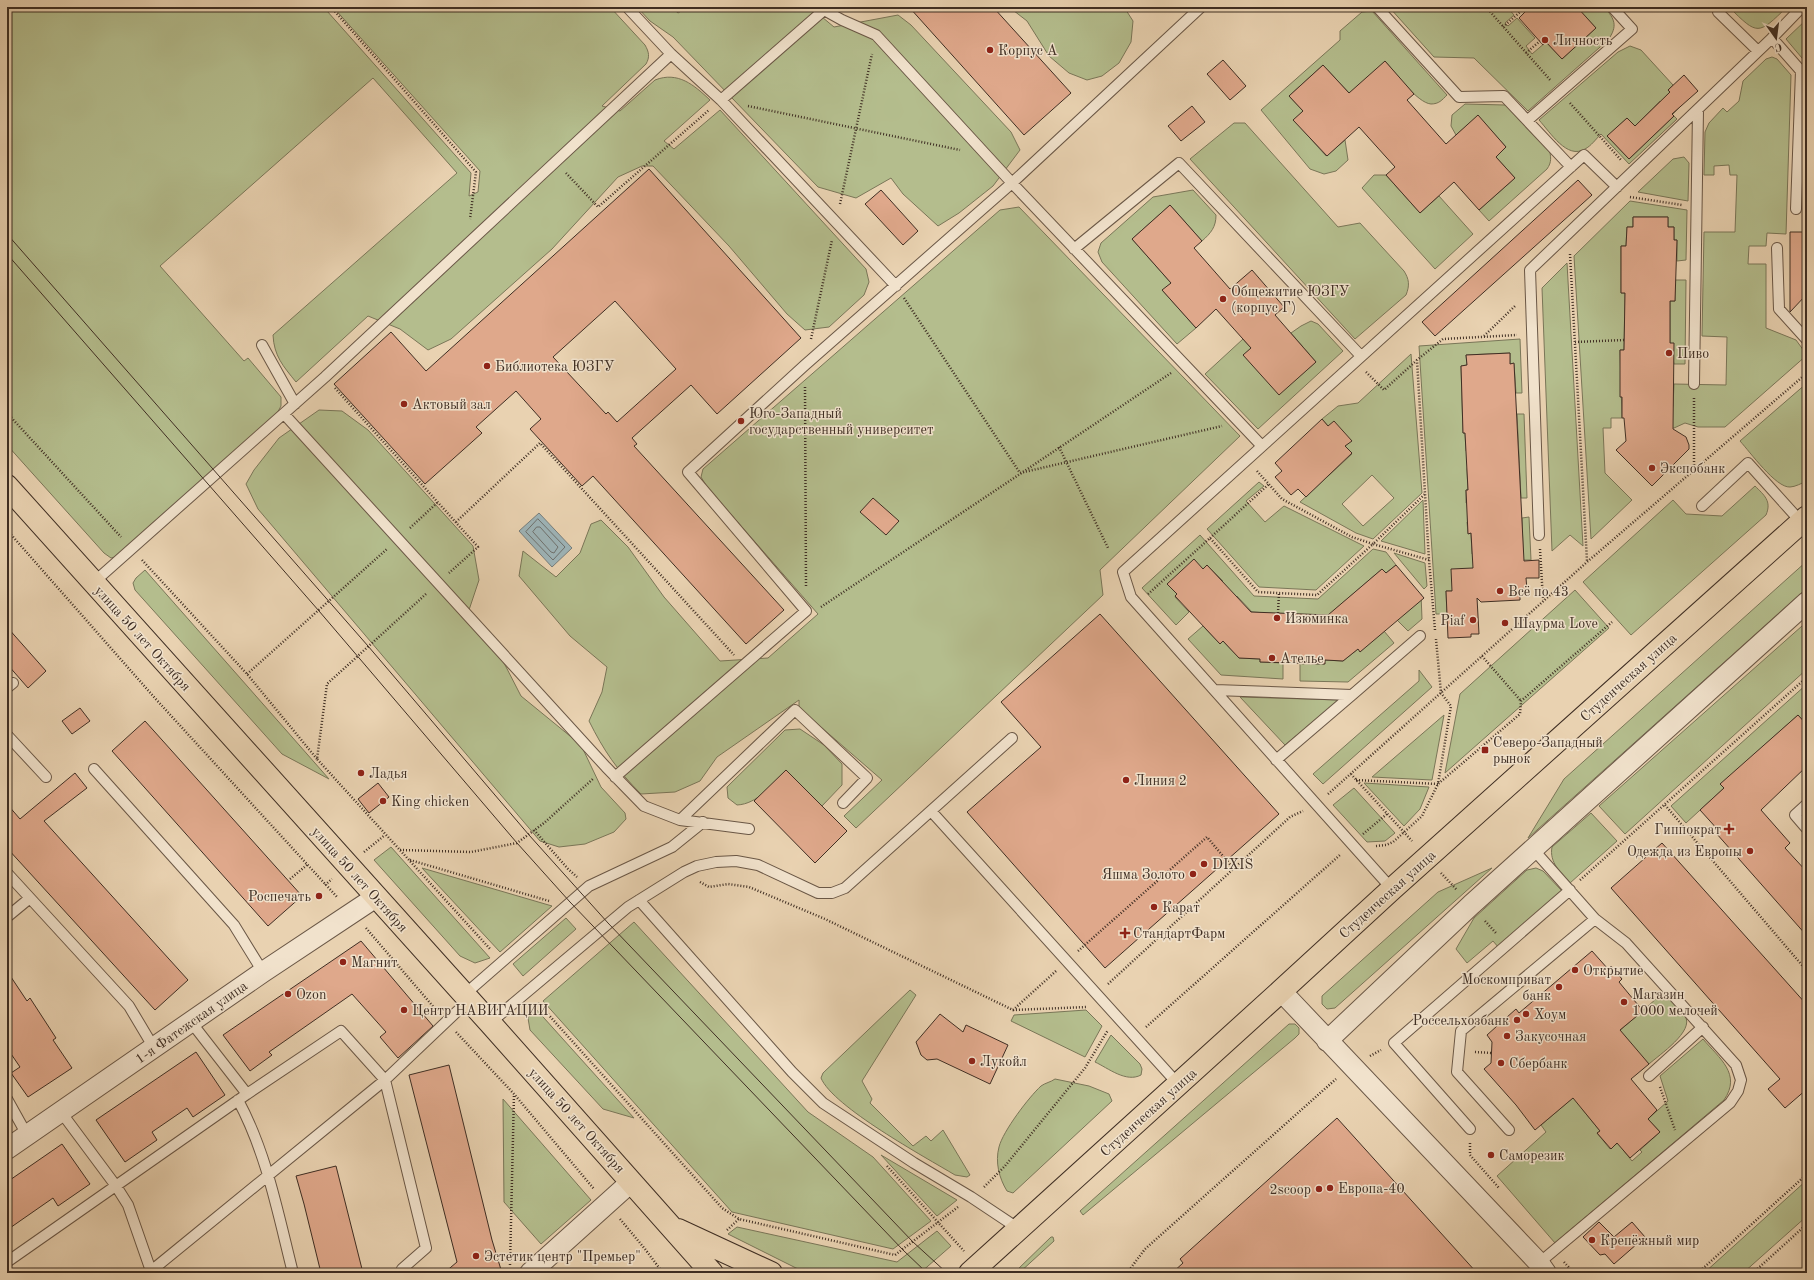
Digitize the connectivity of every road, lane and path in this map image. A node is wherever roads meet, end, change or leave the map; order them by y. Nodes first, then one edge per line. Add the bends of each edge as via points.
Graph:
1 (331, 7) edge
2 (627, 7) edge
3 (1201, 7) edge
4 (1377, 7) edge
5 (1612, 7) edge
6 (1718, 7) edge
7 (1802, 7) edge
8 (825, 8) edge
9 (1520, 12) dead end
10 (1504, 27) dead end
11 (876, 36) junction
12 (1772, 38) junction
13 (1540, 41) dead end
14 (1758, 51) junction
15 (1526, 53) dead end
16 (671, 54) junction
17 (721, 100) junction
18 (1698, 110) junction
19 (1528, 120) junction
20 (1571, 166) junction
21 (1012, 183) junction
22 (1617, 187) junction
23 (1625, 202) dead end
24 (1697, 207) junction
25 (1796, 209) dead end
26 (836, 222) junction
27 (467, 245) junction
28 (1777, 248) dead end
29 (1074, 249) junction
30 (1576, 249) dead end
31 (896, 286) junction
32 (1532, 334) junction
33 (1624, 340) dead end
34 (1807, 340) edge
35 (1576, 342) junction
36 (262, 345) dead end
37 (1358, 358) junction
38 (1417, 360) junction
39 (805, 366) junction
40 (1807, 373) edge
41 (325, 377) junction
42 (1694, 384) joint
43 (294, 404) junction
44 (7, 413) edge
45 (284, 414) junction
46 (1239, 422) junction
47 (1262, 445) junction
48 (1060, 447) dead end
49 (1067, 462) junction
50 (1694, 470) junction
51 (7, 486) edge
52 (1425, 494) junction
53 (438, 502) junction
54 (1702, 506) dead end
55 (1804, 519) edge
56 (456, 522) junction
57 (7, 530) edge
58 (1539, 535) joint
59 (1210, 538) junction
60 (398, 539) junction
61 (1374, 544) junction
62 (1108, 548) dead end
63 (132, 549) junction
64 (1429, 560) junction
65 (1587, 562) junction
66 (93, 583) junction
67 (438, 583) junction
68 (1279, 593) junction
69 (1143, 599) dead end
70 (1543, 601) junction
71 (1807, 602) edge
72 (806, 611) junction
73 (1278, 613) dead end
74 (1612, 622) dead end
75 (1420, 636) dead end
76 (736, 656) dead end
77 (1482, 656) junction
78 (247, 674) junction
79 (1807, 677) edge
80 (1215, 690) junction
81 (1441, 693) junction
82 (1352, 694) junction
83 (1521, 701) junction
84 (7, 735) edge
85 (1012, 738) dead end
86 (317, 759) junction
87 (1276, 760) junction
88 (94, 769) dead end
89 (1351, 774) dead end
90 (46, 777) dead end
91 (615, 777) junction
92 (1356, 780) dead end
93 (1438, 784) junction
94 (843, 803) dead end
95 (1807, 804) edge
96 (1665, 805) junction
97 (931, 811) junction
98 (1387, 814) dead end
99 (1290, 817) dead end
100 (680, 820) junction
101 (703, 822) junction
102 (749, 829) dead end
103 (1807, 829) edge
104 (1364, 840) dead end
105 (1352, 844) junction
106 (1373, 846) dead end
107 (1533, 849) junction
108 (410, 860) junction
109 (307, 864) junction
110 (1233, 868) junction
111 (684, 872) junction
112 (7, 873) edge
113 (290, 879) dead end
114 (1392, 889) junction
115 (1570, 890) junction
116 (376, 897) junction
117 (30, 898) junction
118 (639, 900) junction
119 (563, 908) junction
120 (353, 913) junction
121 (7, 918) edge
122 (1595, 919) junction
123 (1066, 961) junction
124 (502, 962) junction
125 (1807, 971) edge
126 (263, 972) junction
127 (1281, 991) junction
128 (528, 992) junction
129 (1099, 997) junction
130 (466, 998) junction
131 (1013, 1010) junction
132 (446, 1021) junction
133 (191, 1022) junction
134 (490, 1023) junction
135 (1703, 1027) junction
136 (1128, 1029) junction
137 (1328, 1041) junction
138 (1394, 1043) junction
139 (154, 1048) junction
140 (1351, 1065) junction
141 (1652, 1074) joint
142 (385, 1080) junction
143 (1178, 1084) junction
144 (247, 1094) junction
145 (514, 1094) junction
146 (7, 1099) edge
147 (238, 1100) junction
148 (61, 1112) junction
149 (1470, 1129) joint
150 (1509, 1130) dead end
151 (27, 1135) junction
152 (1680, 1145) junction
153 (7, 1149) edge
154 (268, 1174) junction
155 (1807, 1174) edge
156 (631, 1182) junction
157 (116, 1186) junction
158 (1502, 1191) dead end
159 (972, 1197) junction
160 (607, 1204) junction
161 (1807, 1224) edge
162 (672, 1227) junction
163 (1019, 1229) junction
164 (1555, 1251) junction
165 (7, 1262) edge
166 (1542, 1268) edge
167 (151, 1272) edge
168 (971, 1272) edge
169 (294, 1273) edge
170 (405, 1273) edge
171 (510, 1273) edge
172 (530, 1273) edge
173 (663, 1273) edge
174 (712, 1273) edge
175 (771, 1273) edge
176 (1127, 1273) edge
177 (1574, 1273) edge
178 (1698, 1273) edge
179 (1753, 1273) edge

1 - 27 path via 476,172
2 - 16 lane
3 - 21 lane
4 - 19 lane via 1459,97 1504,96
5 - 19 lane via 1632,29
6 - 14 lane via 1718,12
7 - 12 lane
8 - 11 lane via 842,20
8 - 17 lane
9 - 10 path
11 - 21 lane
11 - 26 path
12 - 14 lane
12 - 25 lane via 1801,71
13 - 15 path
14 - 18 lane
16 - 17 lane
16 - 27 lane
17 - 26 lane
18 - 22 lane
18 - 24 lane
19 - 20 lane
20 - 22 lane via 1584,154
20 - 37 lane
21 - 29 lane
21 - 31 lane
22 - 32 lane via 1530,270
23 - 24 path via 1631,196
24 - 42 lane
26 - 31 lane
26 - 39 path
27 - 41 lane
28 - 34 lane via 1779,309
29 - 37 lane via 1179,163
29 - 46 lane
30 - 35 path via 1570,254
31 - 39 lane
31 - 49 path via 1020,473
32 - 38 path via 1443,339
32 - 58 lane
33 - 35 path
35 - 65 path
36 - 43 lane
37 - 38 path via 1384,390
37 - 47 lane
38 - 52 path
39 - 72 path
39 - 72 lane via 688,472
40 - 50 path
41 - 43 lane
41 - 53 path
42 - 50 path
43 - 45 lane
44 - 63 path
45 - 60 lane
45 - 63 lane
46 - 47 lane
46 - 49 path
47 - 80 lane via 1123,572 1131,597
48 - 49 path
49 - 62 path
50 - 65 path
51 - 66 main road, улица 50 лет Октября
52 - 61 path
52 - 64 path
53 - 56 path
53 - 60 path
54 - 55 lane via 1748,463
55 - 114 main road, Студенческая улица
56 - 67 path via 478,547
56 - 76 path via 540,444
57 - 109 path via 153,696
58 - 70 path
59 - 61 path via 1269,484 1282,499 1352,536
59 - 68 path via 1258,592
59 - 69 path
60 - 67 lane
60 - 78 path
61 - 64 path
61 - 68 path via 1317,595
63 - 66 lane
63 - 78 path
64 - 81 path
65 - 70 path
66 - 116 main road, улица 50 лет Октября
67 - 86 path via 327,684
67 - 91 lane
68 - 73 path
70 - 77 path
71 - 107 street
72 - 91 lane
74 - 83 path
75 - 82 lane
77 - 81 path
77 - 83 path
78 - 86 path
79 - 96 path
80 - 82 lane
80 - 87 lane
81 - 89 path
81 - 93 path via 1451,706
82 - 87 lane
83 - 93 path via 1520,714
84 - 90 lane
85 - 97 lane
86 - 108 path
87 - 105 lane
88 - 126 lane via 234,925
91 - 100 lane via 644,806
92 - 93 path
93 - 106 path via 1422,816 1394,842
94 - 100 lane via 867,778 795,710
95 - 103 lane via 1795,815
96 - 115 path
96 - 125 path
97 - 111 lane via 845,888 832,893 818,893 758,865 736,861 697,866
97 - 123 lane
98 - 104 path via 1361,836
99 - 110 path
100 - 101 lane
101 - 102 lane
101 - 119 lane via 672,847 589,886
105 - 114 lane
105 - 136 path via 1142,1030
107 - 115 lane
107 - 137 street via 1470,905
108 - 119 path via 557,903
108 - 124 path
109 - 113 path
109 - 120 path
110 - 123 path via 1207,837
110 - 129 path via 1109,983
111 - 118 lane
111 - 131 path via 709,887 728,884 750,886 825,919
112 - 117 lane
114 - 127 main road, Студенческая улица
115 - 122 lane
115 - 138 lane
116 - 120 street, 1-я Фатежская улица
116 - 130 main road, улица 50 лет Октября
117 - 121 lane
117 - 139 lane via 129,1006
118 - 128 lane via 598,931
118 - 159 lane via 792,1072 823,1103 914,1163
119 - 124 lane
120 - 126 street, 1-я Фатежская улица
120 - 132 path
122 - 135 lane via 1626,943
122 - 150 lane via 1461,1031 1457,1072
123 - 129 lane
123 - 131 path
124 - 130 lane
126 - 133 street, 1-я Фатежская улица
127 - 137 street
127 - 143 main road, Студенческая улица
128 - 134 lane
128 - 159 path via 722,1208 739,1219 895,1256
129 - 131 path via 1092,1006
129 - 136 lane
130 - 132 lane
130 - 134 main road, улица 50 лет Октября
132 - 142 lane
132 - 145 path
133 - 139 street, 1-я Фатежская улица
133 - 144 lane
134 - 156 main road, улица 50 лет Октября
135 - 141 lane
135 - 152 lane via 1736,1065 1741,1080 1738,1091 1730,1103
136 - 143 lane
136 - 159 path via 1109,1029 1085,1068 1010,1160
137 - 140 street
138 - 140 path
138 - 149 lane
139 - 148 street, 1-я Фатежская улица
140 - 166 street
140 - 176 path via 1145,1249
141 - 152 path
142 - 144 lane via 341,1031
142 - 154 lane
142 - 170 lane via 426,1248 402,1269
143 - 163 main road, Студенческая улица
144 - 147 lane
145 - 160 path
145 - 171 path
146 - 151 lane
147 - 154 lane via 250,1123
147 - 157 lane
148 - 151 street, 1-я Фатежская улица
148 - 157 lane
149 - 158 path via 1470,1155
151 - 153 street, 1-я Фатежская улица
152 - 164 lane
154 - 167 lane
154 - 169 lane
155 - 178 path
156 - 160 street
156 - 162 main road, улица 50 лет Октября
157 - 165 lane
157 - 167 lane via 128,1205
159 - 163 lane
160 - 172 street
160 - 173 path
161 - 179 path
162 - 174 main road, улица 50 лет Октября
162 - 175 main road
163 - 168 main road, Студенческая улица
164 - 166 lane
164 - 177 path

